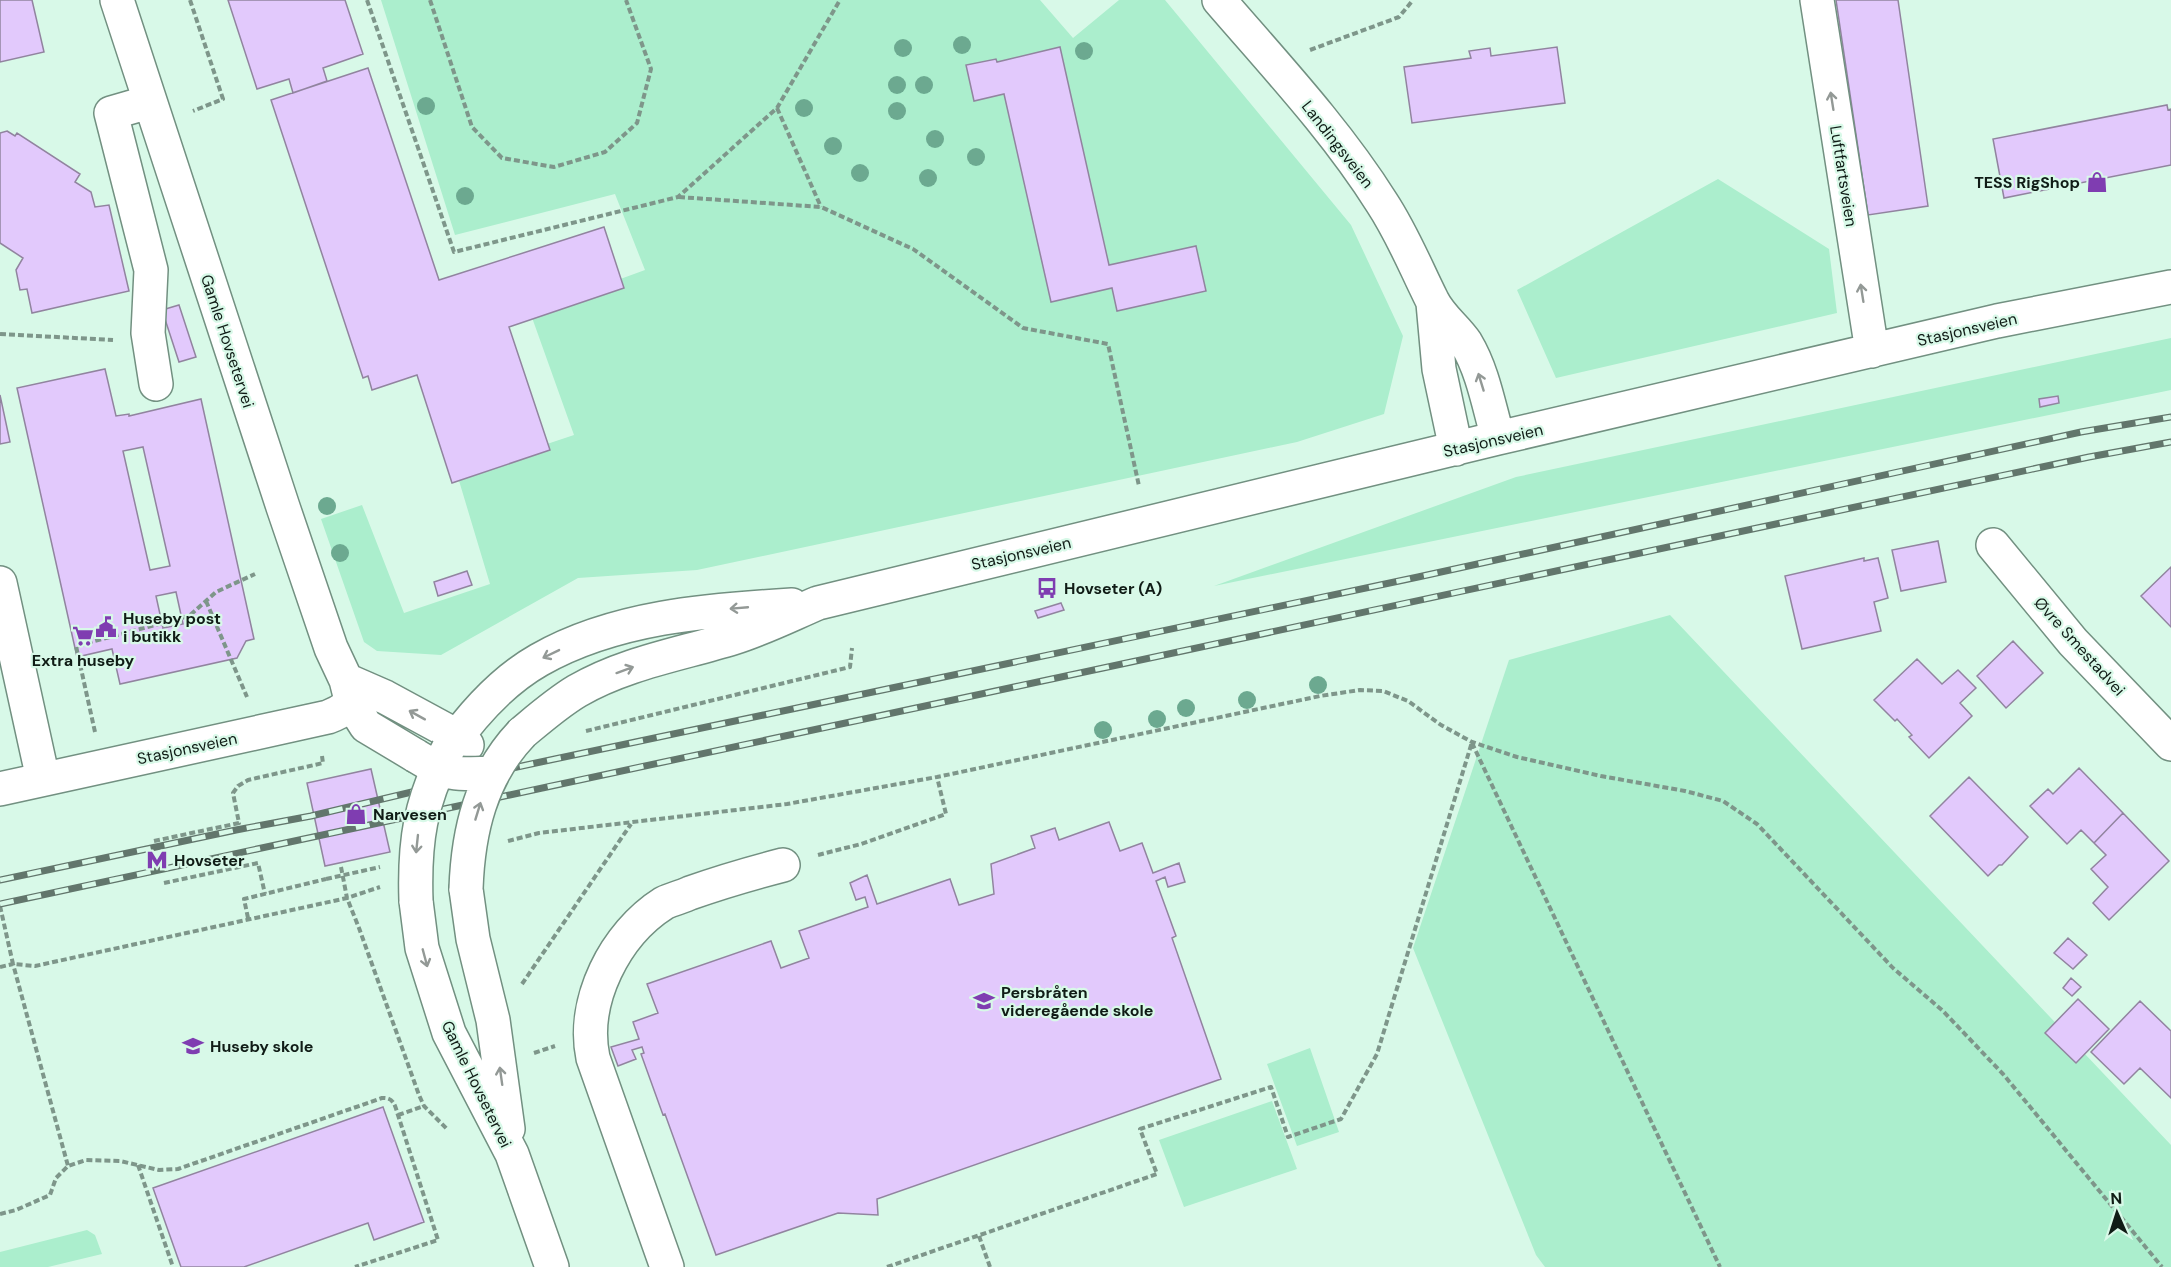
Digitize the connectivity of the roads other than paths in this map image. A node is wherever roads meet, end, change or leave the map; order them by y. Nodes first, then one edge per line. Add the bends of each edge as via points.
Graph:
1 (117, 0) edge
2 (1219, 0) edge
3 (1817, 0) edge
4 (149, 102) junction
5 (2171, 287) edge
6 (1433, 303) junction
7 (1872, 351) junction
8 (156, 384) dead end
9 (1498, 438) junction
10 (1456, 448) junction
11 (1993, 545) dead end
12 (0, 583) edge
13 (818, 603) junction
14 (354, 691) junction
15 (2171, 744) edge
16 (445, 751) junction
17 (492, 773) junction
18 (44, 779) junction
19 (0, 789) edge
20 (783, 865) road end
21 (512, 1154) junction
22 (552, 1267) edge
23 (667, 1267) edge

1 - 4 street, Gamle Hovsetervei
2 - 6 street, Landingsveien via 1362,172 1407,244
7 -> 3 street, Luftfartsveien
4 - 8 street via 111,113 151,270 148,333
4 - 14 street, Gamle Hovsetervei via 331,648
5 - 7 street, Stasjonsveien via 1997,321
9 -> 6 street, Landingsveien via 1475,362 1465,342
6 - 10 street, Landingsveien via 1439,369
7 - 9 street, Stasjonsveien
9 - 10 street, Stasjonsveien
10 - 13 street, Stasjonsveien
11 - 15 street, Øvre Smestadvei via 2073,642
12 - 18 street
13 -> 16 street, Stasjonsveien via 724,609 661,619 607,631 572,644 509,680
17 -> 13 street, Stasjonsveien, bridge via 522,733 578,691 658,659 735,637
16 -> 14 street, Gamle Hovsetervei via 385,697
14 - 16 street, Gamle Hovsetervei via 366,726
14 - 18 street, Stasjonsveien via 340,712 328,717
16 - 17 street, Gamle Hovsetervei
16 -> 21 street, Gamle Hovsetervei, bridge via 422,811 417,846 416,901 422,948 449,1033
21 -> 17 street, Gamle Hovsetervei, bridge via 493,1020 472,939 466,889 478,807
18 - 19 street, Stasjonsveien
20 - 23 street via 724,880 665,903 635,928 612,958 597,992 590,1035 593,1058
21 - 22 street, Gamle Hovsetervei

